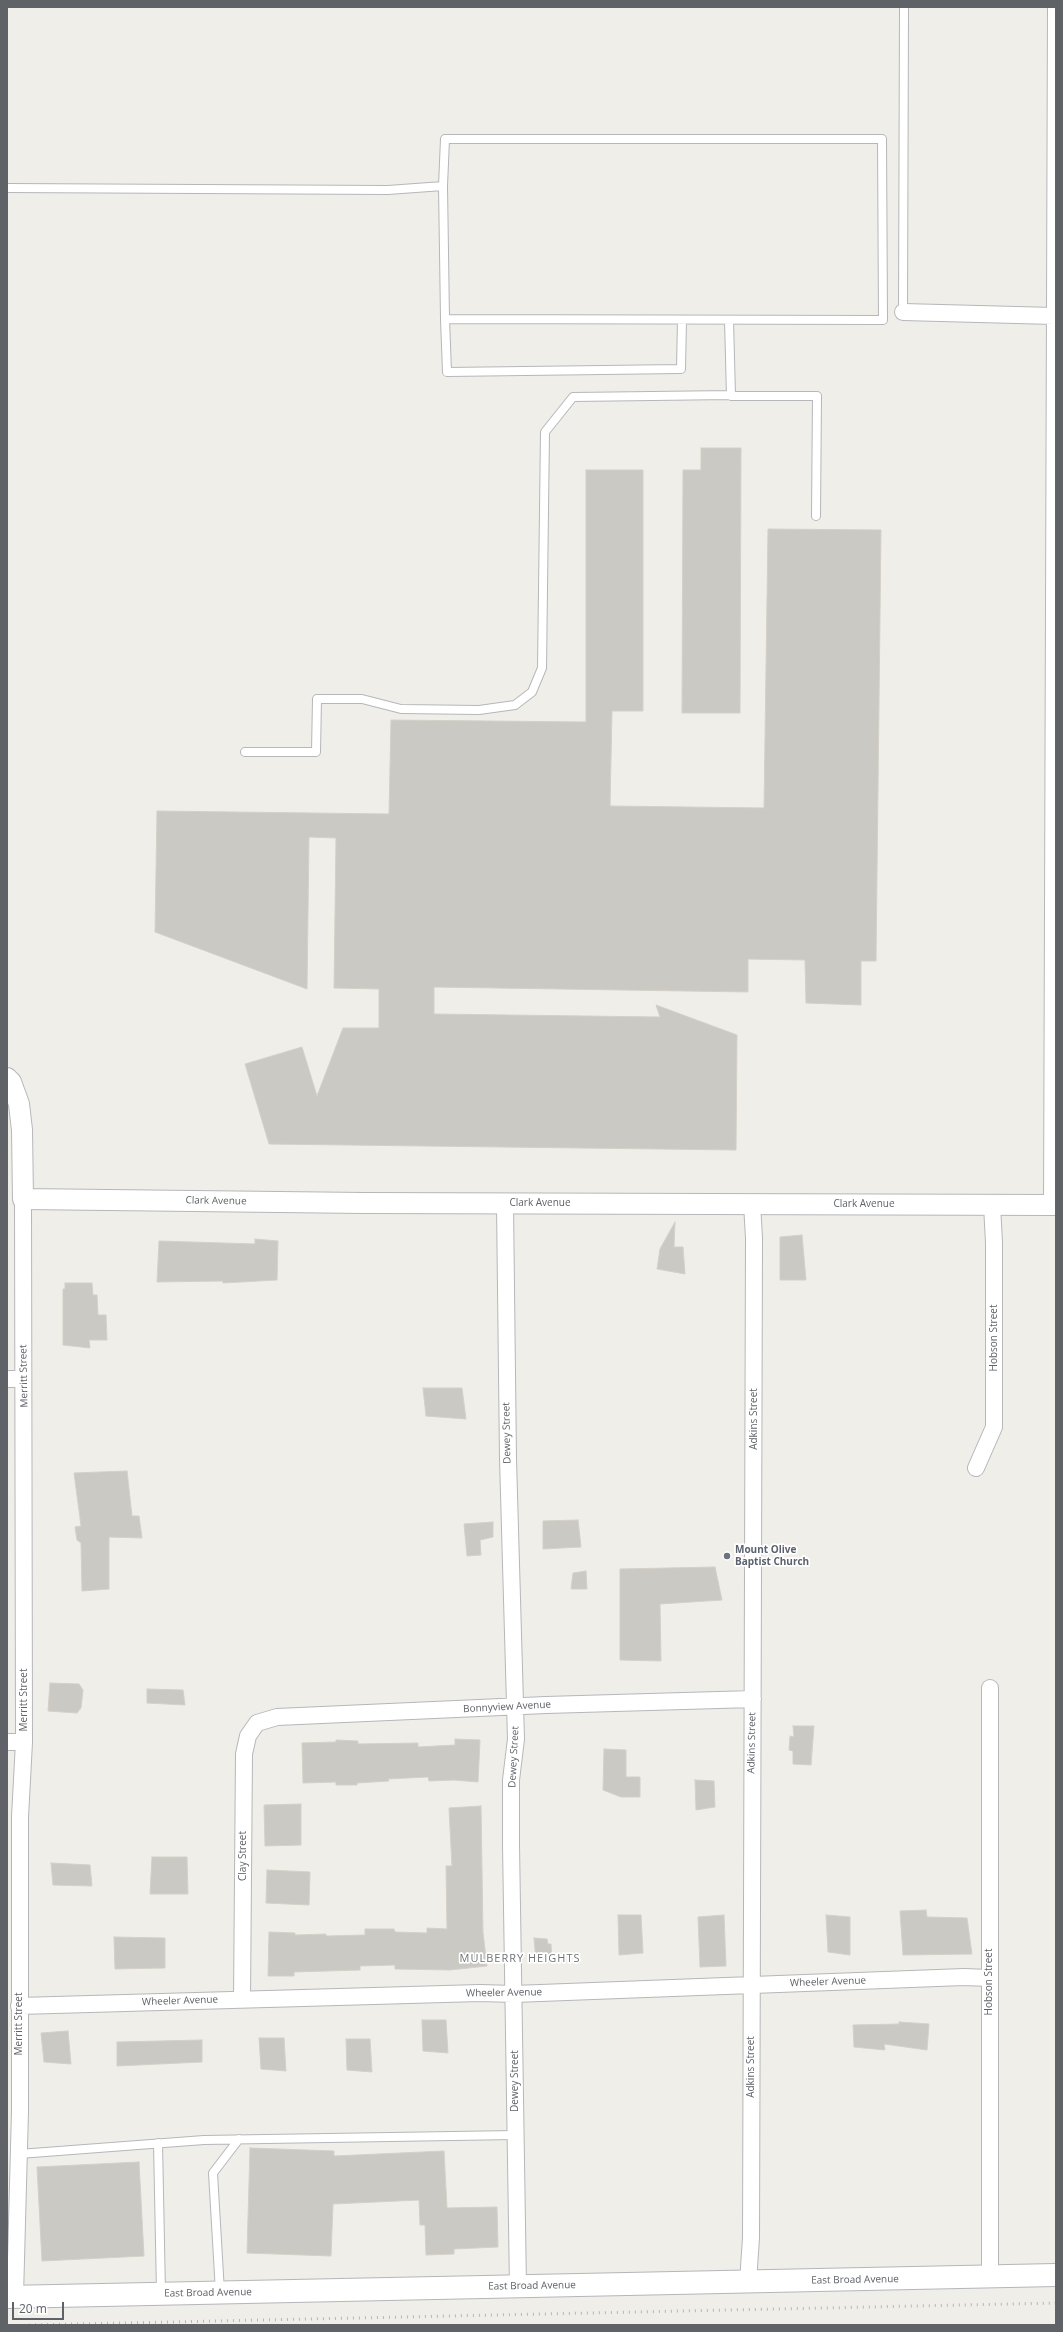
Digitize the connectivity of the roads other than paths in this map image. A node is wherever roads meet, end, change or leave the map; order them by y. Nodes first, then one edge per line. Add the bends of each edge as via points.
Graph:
1 (904, 7) edge
2 (1056, 7) edge
3 (443, 186) junction
4 (7, 188) edge
5 (1055, 294) edge
6 (903, 312) joint
7 (1054, 316) junction
8 (445, 319) junction
9 (682, 320) junction
10 (729, 320) junction
11 (731, 395) junction
12 (816, 516) dead end
13 (1055, 598) edge
14 (245, 752) dead end
15 (1054, 900) edge
16 (7, 1078) edge
17 (23, 1199) junction
18 (505, 1204) junction
19 (752, 1204) junction
20 (992, 1205) junction
21 (1054, 1205) edge
22 (7, 1378) edge
23 (23, 1379) junction
24 (976, 1468) dead end
25 (990, 1688) dead end
26 (753, 1699) junction
27 (515, 1706) junction
28 (263, 1721) joint
29 (7, 1742) edge
30 (24, 1742) junction
31 (989, 1978) junction
32 (751, 1985) junction
33 (514, 1994) junction
34 (242, 1999) junction
35 (19, 2006) junction
36 (515, 2135) junction
37 (239, 2139) junction
38 (158, 2143) junction
39 (19, 2154) junction
40 (1056, 2275) edge
41 (990, 2277) junction
42 (748, 2282) junction
43 (518, 2286) junction
44 (220, 2293) junction
45 (161, 2294) junction
46 (11, 2296) edge

1 - 6 lane
2 - 5 street
3 - 4 lane via 388,190
3 - 8 lane
3 - 10 lane via 445,139 882,139 883,320
5 - 7 street
6 - 7 street
7 - 13 street
8 - 9 lane
8 - 9 lane via 447,372 681,369
9 - 10 lane
10 - 11 lane
11 - 12 lane via 817,396
11 - 14 lane via 573,397 545,432 542,668 532,692 515,705 479,710 401,709 362,699 317,699 316,752
13 - 15 street
15 - 21 street
16 - 17 street, Merritt Street via 19,1104
17 - 18 street, Clark Avenue
17 - 23 street, Merritt Street
18 - 19 street, Clark Avenue
18 - 27 street, Dewey Street via 508,1459
19 - 20 street, Clark Avenue
19 - 26 street, Adkins Street
20 - 21 street, Clark Avenue
20 - 24 street, Hobson Street via 994,1427
22 - 23 street
23 - 30 street, Merritt Street
25 - 31 street, Hobson Street
26 - 27 street, Bonnyview Avenue
26 - 32 street, Adkins Street
27 - 28 street, Bonnyview Avenue via 277,1717
27 - 33 street, Dewey Street via 516,1739 511,1780
28 - 34 street, Clay Street via 257,1723 248,1736 244,1754
29 - 30 street
30 - 35 street, Merritt Street via 20,1817
31 - 32 street, Wheeler Avenue
31 - 41 street, Hobson Street
32 - 33 street, Wheeler Avenue
32 - 42 street, Adkins Street via 752,2238
33 - 34 street, Wheeler Avenue
33 - 36 street, Dewey Street
34 - 35 street, Wheeler Avenue
35 - 39 street, Merritt Street
36 - 37 lane
36 - 43 street, Dewey Street
37 - 38 lane
37 - 44 lane via 213,2173
38 - 39 lane
38 - 45 lane
39 - 46 street, Merritt Street
40 - 41 main road, East Broad Avenue
41 - 42 main road, East Broad Avenue
42 - 43 main road, East Broad Avenue
43 - 44 main road, East Broad Avenue
44 - 45 main road, East Broad Avenue
45 - 46 main road, East Broad Avenue

